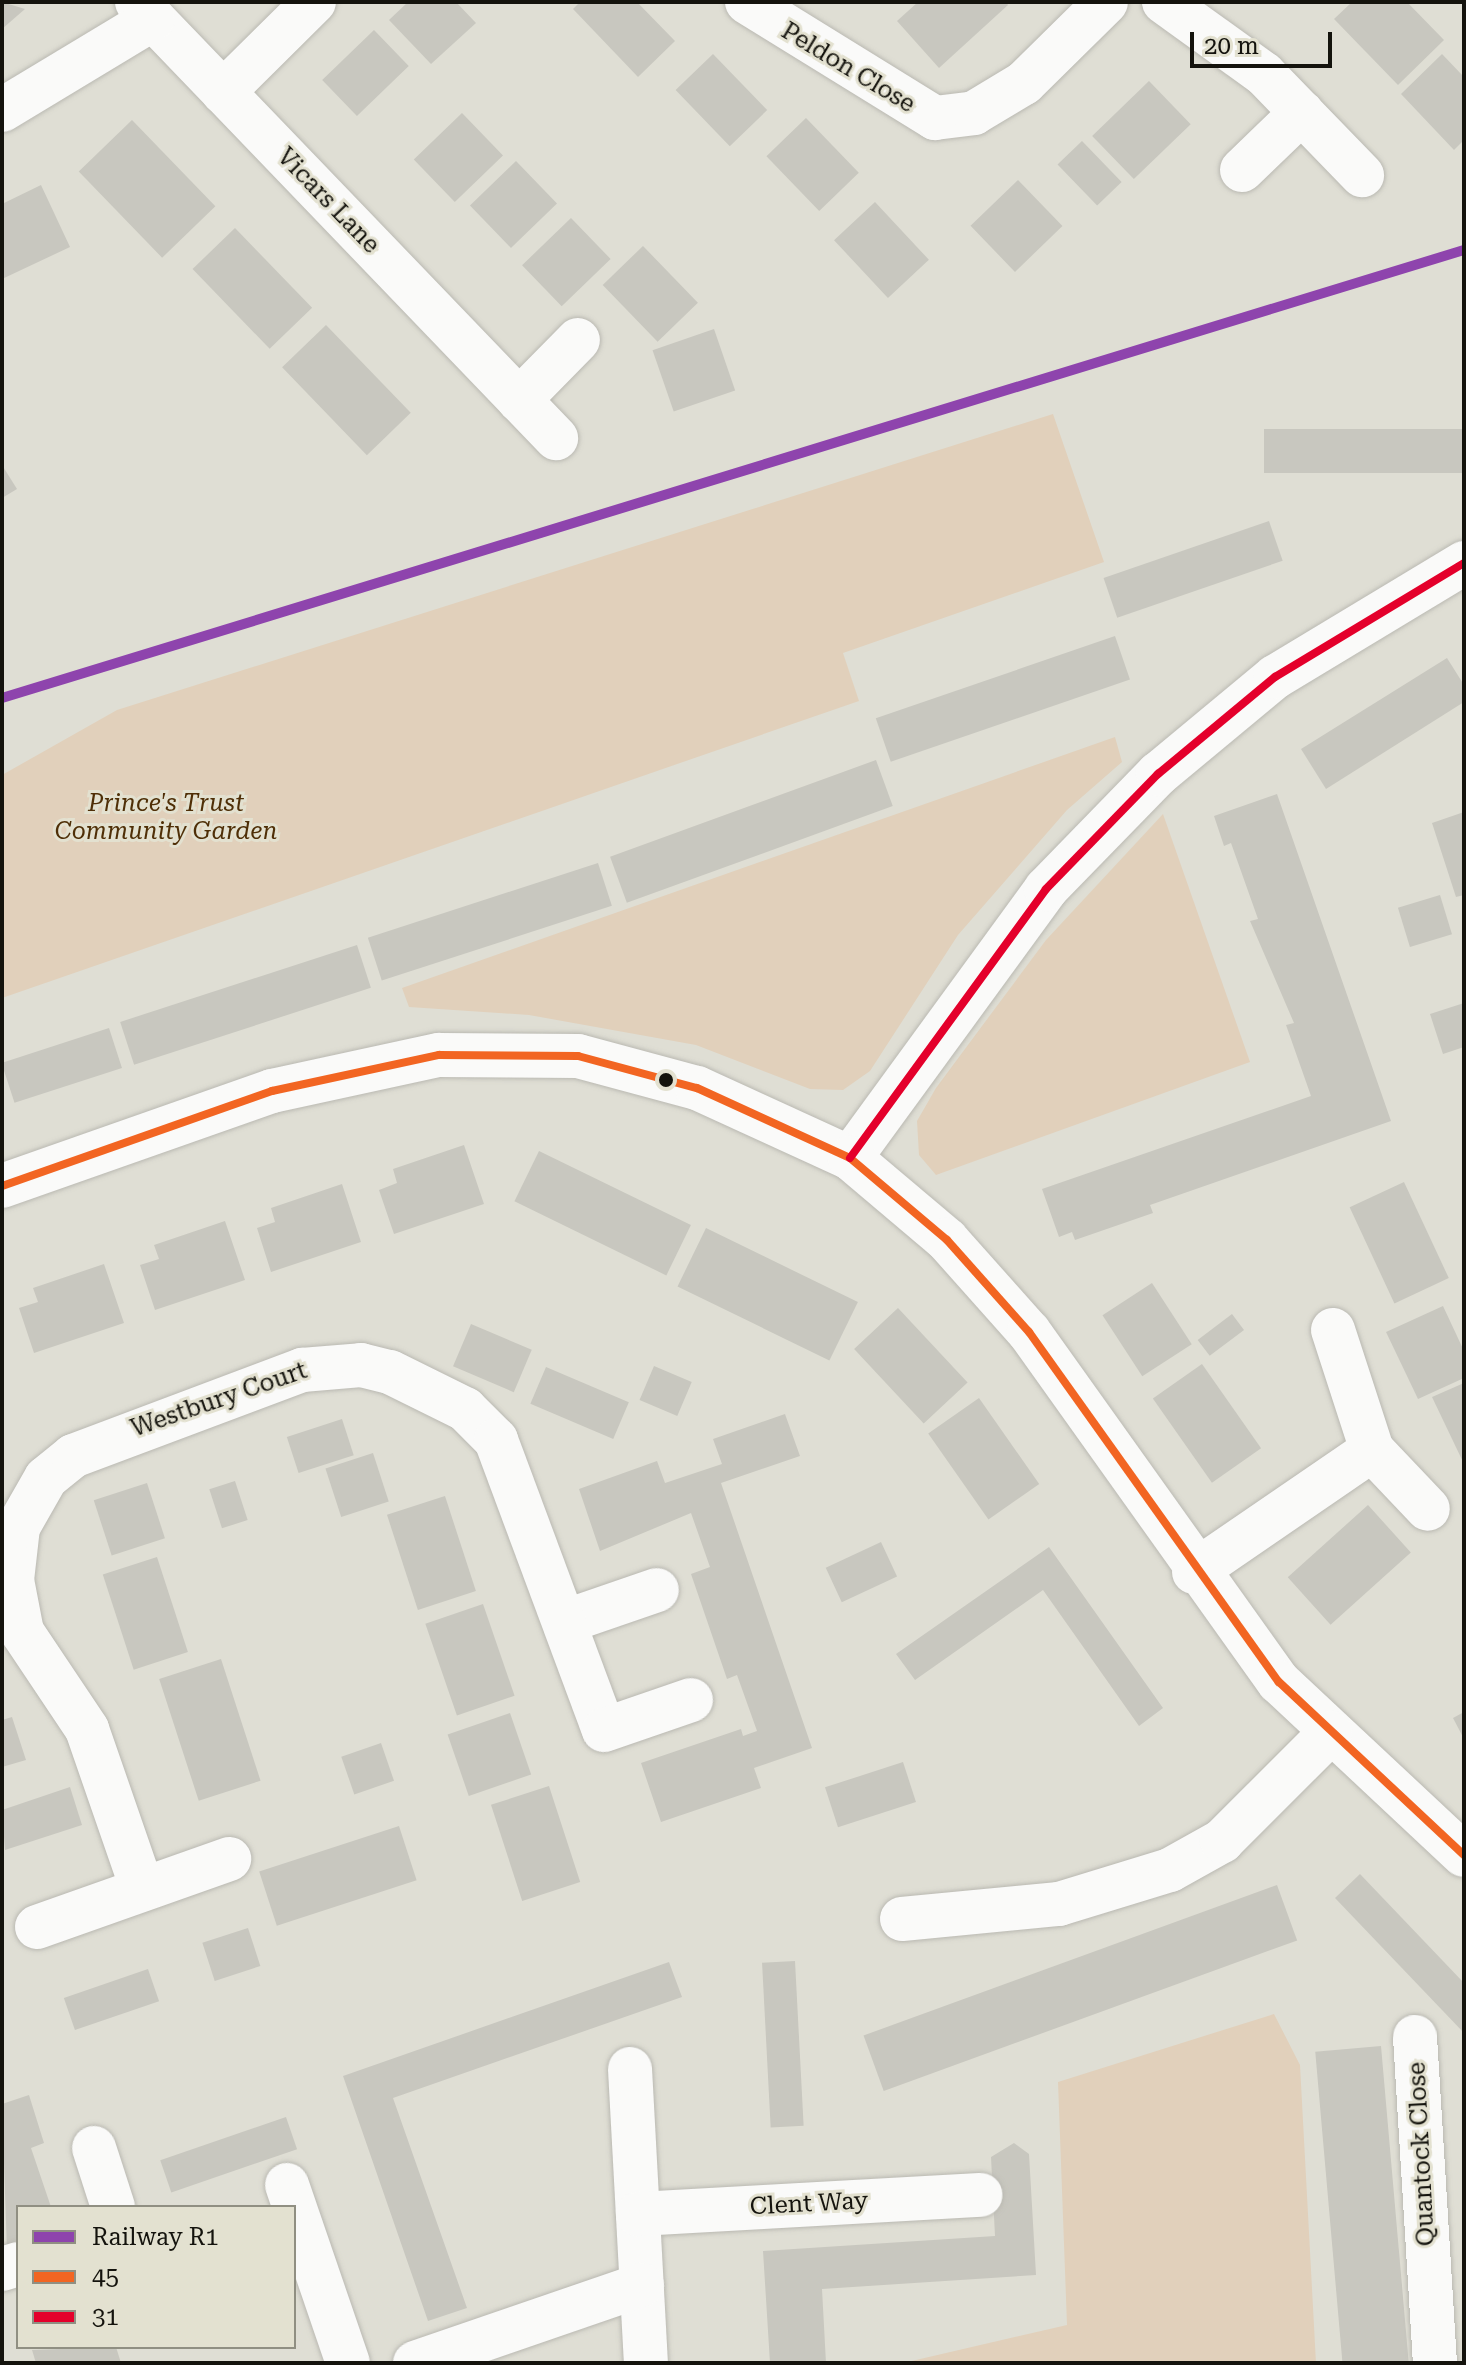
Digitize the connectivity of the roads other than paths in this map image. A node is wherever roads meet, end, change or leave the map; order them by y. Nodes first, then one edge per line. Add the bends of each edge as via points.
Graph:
1 (314, 2) edge
2 (747, 2) edge
3 (1106, 2) edge
4 (1164, 2) edge
5 (145, 11) edge
6 (223, 92) junction
7 (2, 110) edge
8 (1302, 112) junction
9 (1242, 170) dead end
10 (1362, 175) dead end
11 (578, 340) dead end
12 (519, 400) junction
13 (556, 438) dead end
14 (1464, 563) edge
15 (850, 1158) junction
16 (2, 1186) edge
17 (1333, 1330) dead end
18 (1372, 1450) junction
19 (1428, 1509) dead end
20 (1194, 1572) junction
21 (657, 1590) dead end
22 (567, 1621) junction
23 (12, 1636) edge
24 (691, 1700) dead end
25 (1330, 1733) junction
26 (1464, 1855) edge
27 (229, 1859) dead end
28 (142, 1888) junction
29 (902, 1919) dead end
30 (37, 1927) dead end
31 (1415, 2037) dead end
32 (630, 2069) dead end
33 (94, 2148) dead end
34 (287, 2185) dead end
35 (980, 2195) dead end
36 (112, 2205) edge
37 (294, 2205) edge
38 (296, 2211) edge
39 (638, 2214) junction
40 (1446, 2268) edge
41 (642, 2285) junction
42 (348, 2363) edge
43 (415, 2363) edge
44 (646, 2363) edge
45 (1435, 2363) edge

1 - 6 street
2 - 3 street, Peldon Close via 935,118 974,113 1024,83
4 - 8 street via 1264,74
5 - 6 street, Vicars Lane
5 - 7 street
6 - 12 street, Vicars Lane
8 - 9 street
8 - 10 street
11 - 12 street
12 - 13 street, Vicars Lane
14 - 15 street via 1275,677 1103,827 1006,939
15 - 16 street via 697,1088 578,1056 439,1055 272,1091
15 - 20 street via 991,1285
17 - 18 street
18 - 19 street
18 - 20 street
20 - 25 street via 1279,1682
21 - 22 street
22 - 23 street, Westbury Court via 512,1470 481,1423 390,1372 329,1365 124,1432 46,1478 18,1527
22 - 24 street, Westbury Court via 604,1730
23 - 28 street, Westbury Court via 87,1729
25 - 26 street
25 - 29 street via 1244,1822 1170,1870 1059,1904
27 - 28 street
28 - 30 street
31 - 40 street, Quantock Close
32 - 39 street
33 - 36 street
34 - 37 street
35 - 39 street, Clent Way
38 - 42 street
39 - 41 street
40 - 45 street, Quantock Close
41 - 43 street
41 - 44 street

